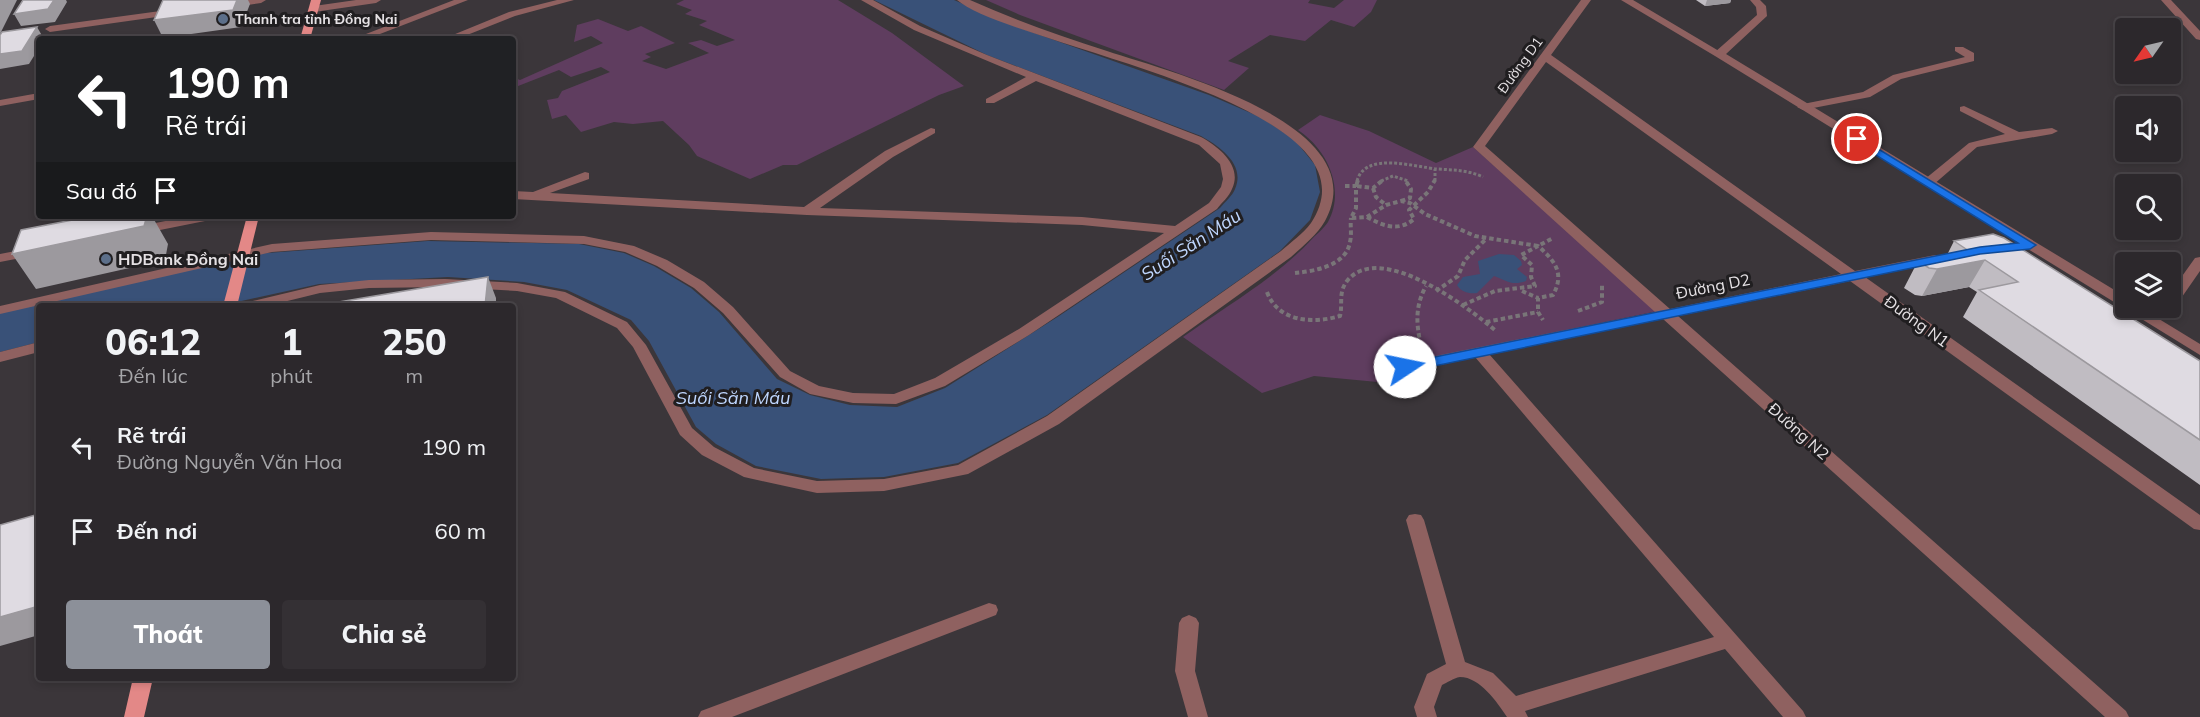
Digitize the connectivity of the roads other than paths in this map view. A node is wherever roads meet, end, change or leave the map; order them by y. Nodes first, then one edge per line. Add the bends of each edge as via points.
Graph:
1 (261, 0) edge
2 (376, 0) edge
3 (463, 0) edge
4 (569, 0) edge
5 (866, 0) edge
6 (962, 0) edge
7 (1586, 0) edge
8 (1626, 0) edge
9 (1755, 0) edge
10 (2166, 0) edge
11 (315, 5) edge
12 (214, 6) edge
13 (191, 10) edge
14 (50, 29) dead end
15 (306, 36) edge
16 (366, 36) edge
17 (456, 36) edge
18 (2200, 37) edge
19 (1959, 49) dead end
20 (1719, 54) junction
21 (1545, 56) junction
22 (1035, 77) junction
23 (36, 97) edge
24 (990, 101) dead end
25 (0, 103) edge
26 (1803, 106) junction
27 (1964, 109) dead end
28 (931, 131) dead end
29 (2052, 131) dead end
30 (2015, 135) junction
31 (1479, 147) joint
32 (585, 176) dead end
33 (1929, 182) junction
34 (516, 195) edge
35 (534, 195) junction
36 (807, 211) junction
37 (195, 219) edge
38 (252, 219) edge
39 (1178, 230) junction
40 (129, 232) edge
41 (2030, 245) junction
42 (2010, 247) edge
43 (47, 249) edge
44 (246, 253) junction
45 (1946, 257) edge
46 (0, 258) edge
47 (2200, 261) edge
48 (1855, 276) junction
49 (2181, 289) edge
50 (2115, 296) edge
51 (231, 303) edge
52 (262, 303) edge
53 (0, 310) edge
54 (1668, 314) junction
55 (2149, 318) edge
56 (2161, 318) edge
57 (2158, 323) junction
58 (36, 348) edge
59 (2200, 350) edge
60 (1479, 352) junction
61 (0, 357) edge
62 (1405, 367) dead end
63 (1415, 520) dead end
64 (2200, 524) edge
65 (989, 610) dead end
66 (1189, 623) dead end
67 (1729, 640) junction
68 (1457, 668) junction
69 (142, 681) edge
70 (1515, 711) edge
71 (134, 717) edge
72 (708, 717) edge
73 (1198, 717) edge
74 (1427, 717) edge
75 (1796, 717) edge
76 (2119, 717) edge

1 - 12 street
2 - 11 street
3 - 16 street
4 - 17 street via 512,14
5 - 22 street via 926,32
6 - 52 street via 1266,115 1300,138 1322,165 1327,193 1318,222 1286,255 1053,420 962,470 885,485 817,487 750,473 708,452 686,431 639,345 622,325 560,295 506,286 369,284 320,289
7 - 21 street, Đường D1
8 - 20 street
9 - 20 street via 1761,6 1762,16
10 - 18 street
11 - 15 main road
13 - 14 street
19 - 26 street via 1970,59 1897,77 1866,95
20 - 26 street
21 - 31 street, Đường D1
21 - 48 street, Đường N1
22 - 24 street
22 - 39 street via 1215,149 1224,161 1227,188 1213,206
23 - 25 street
26 - 33 street
27 - 30 street
28 - 36 street via 889,154
29 - 30 street
30 - 33 street via 1973,145
31 - 54 street, Đường N2
32 - 35 street
33 - 41 street
34 - 35 street
35 - 36 street
36 - 39 street via 1082,221
37 - 40 street
38 - 44 main road
39 - 44 street via 1024,332 940,382 896,399 853,398 815,390 785,374 728,310 699,285 662,263 618,247 584,240 431,236
41 - 42 street
41 - 50 street
43 - 46 street
44 - 51 main road
44 - 53 street
45 - 48 street, Đường D2
47 - 49 street
48 - 54 street, Đường D2
48 - 64 street, Đường N1
54 - 60 street, Đường D2
54 - 76 street, Đường N2
55 - 57 street
56 - 57 street
57 - 59 street
58 - 61 street
60 - 62 street, Đường D2
60 - 67 street
63 - 68 street
65 - 72 street
66 - 73 street via 1185,671
67 - 70 street
67 - 75 street
68 - 70 street via 1481,673
68 - 74 street via 1434,680 1424,707
69 - 71 main road

